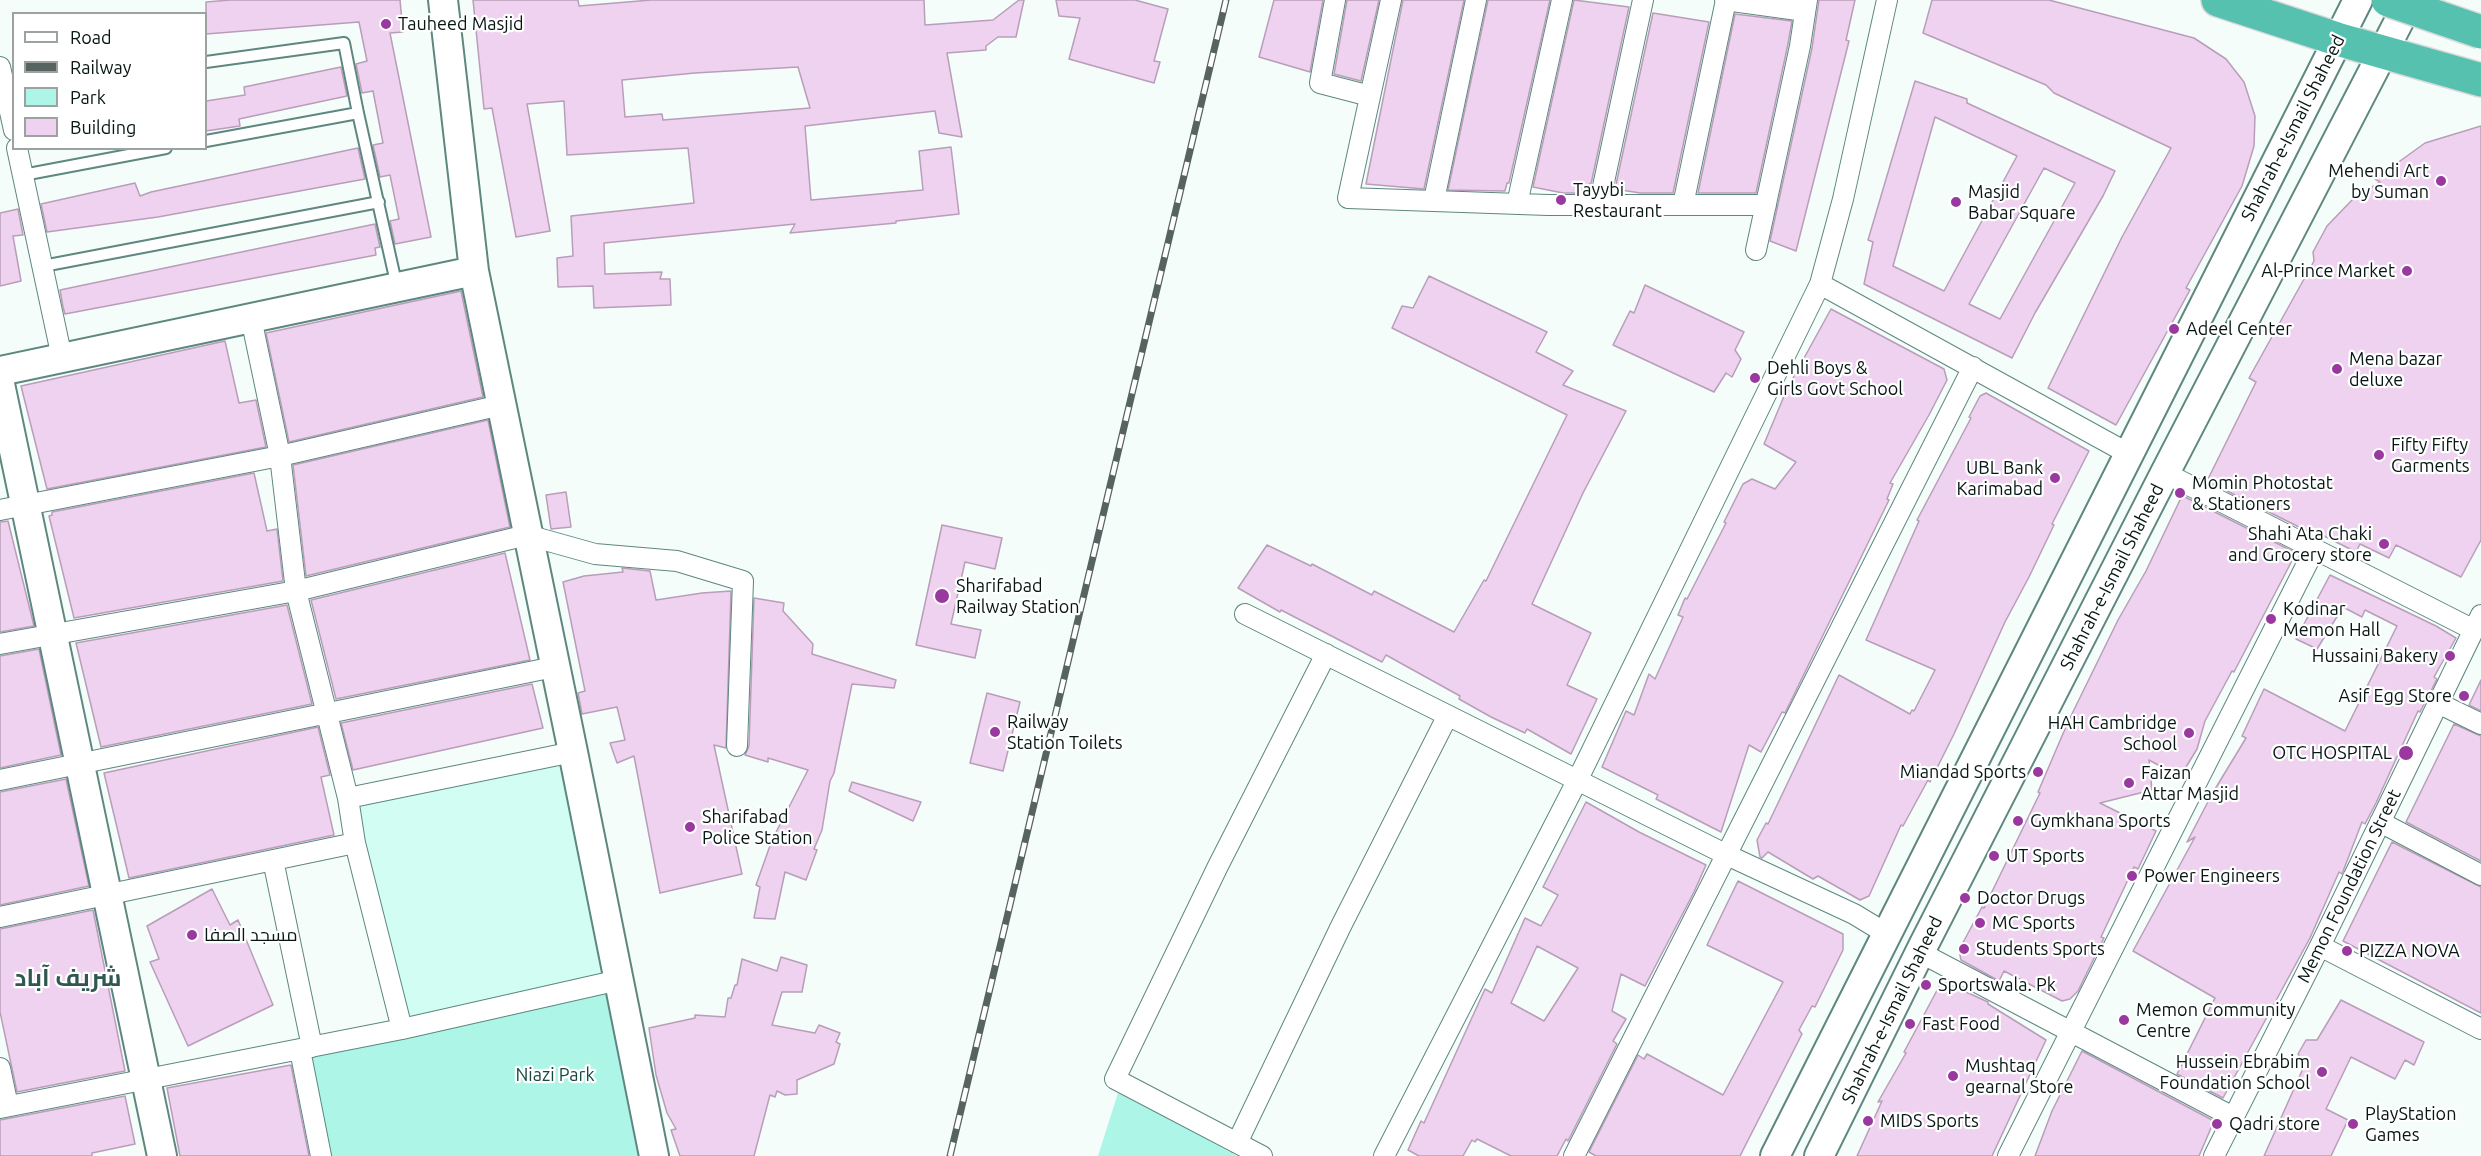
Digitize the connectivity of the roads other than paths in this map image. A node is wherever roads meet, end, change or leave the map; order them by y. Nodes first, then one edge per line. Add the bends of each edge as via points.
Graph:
1 (443, 0) edge
2 (1335, 0) edge
3 (1391, 0) edge
4 (1476, 0) edge
5 (1562, 0) edge
6 (1643, 0) edge
7 (1725, 0) edge
8 (1887, 0) edge
9 (2218, 0) edge
10 (2358, 0) edge
11 (2388, 0) edge
12 (2410, 0) edge
13 (1806, 5) edge
14 (2481, 32) edge
15 (2337, 39) junction
16 (2384, 53) junction
17 (207, 62) edge
18 (0, 67) edge
19 (2481, 80) edge
20 (9, 89) edge
21 (1370, 96) junction
22 (357, 113) junction
23 (12, 114) edge
24 (207, 141) edge
25 (17, 150) edge
26 (155, 150) edge
27 (23, 175) junction
28 (1434, 200) junction
29 (379, 202) junction
30 (1517, 204) junction
31 (1599, 205) junction
32 (1683, 205) junction
33 (1766, 205) junction
34 (1756, 250) dead end
35 (43, 266) junction
36 (474, 271) junction
37 (1820, 284) junction
38 (397, 288) junction
39 (251, 318) junction
40 (62, 358) junction
41 (1973, 367) junction
42 (0, 371) edge
43 (0, 384) edge
44 (501, 405) junction
45 (2129, 454) junction
46 (280, 456) junction
47 (2165, 473) junction
48 (13, 507) edge
49 (527, 535) junction
50 (2315, 548) junction
51 (296, 591) junction
52 (1245, 615) dead end
53 (2477, 622) edge
54 (53, 633) junction
55 (0, 644) edge
56 (1326, 654) junction
57 (554, 667) junction
58 (2438, 703) junction
59 (325, 713) junction
60 (1447, 717) junction
61 (2481, 724) edge
62 (737, 746) dead end
63 (573, 752) junction
64 (80, 764) junction
65 (0, 780) edge
66 (1577, 781) junction
67 (348, 798) junction
68 (2380, 822) junction
69 (355, 843) junction
70 (1727, 855) junction
71 (273, 860) junction
72 (2481, 875) edge
73 (108, 895) junction
74 (0, 917) edge
75 (1887, 934) junction
76 (2320, 946) junction
77 (1921, 953) junction
78 (619, 980) junction
79 (402, 1029) junction
80 (2481, 1029) edge
81 (2069, 1032) junction
82 (306, 1049) junction
83 (0, 1068) edge
84 (146, 1080) junction
85 (4, 1107) edge
86 (2232, 1117) junction
87 (1237, 1143) junction
88 (162, 1156) edge
89 (321, 1156) edge
90 (654, 1156) edge
91 (1262, 1156) edge
92 (1384, 1156) edge
93 (1574, 1156) edge
94 (1775, 1156) edge
95 (1819, 1156) edge
96 (2008, 1156) edge
97 (2214, 1156) edge

1 - 36 main road
2 - 21 street via 1320,83
3 - 21 street
4 - 28 street
5 - 30 street
6 - 31 street
7 - 13 street
7 - 32 street
8 - 37 street
9 - 15 highway
10 - 15 main road, Shahrah-e-Ismail Shaheed
11 - 14 highway, bridge
12 - 16 main road, Shahrah-e-Ismail Shaheed
13 - 33 street
15 - 16 highway
15 - 45 main road, Shahrah-e-Ismail Shaheed
16 - 19 highway
16 - 47 main road, Shahrah-e-Ismail Shaheed
17 - 22 lane via 345,43
18 - 20 street
20 - 23 street
21 - 28 street via 1348,198
22 - 24 lane
22 - 29 lane
25 - 27 street
26 - 27 lane
27 - 35 street
28 - 30 street
29 - 35 lane
29 - 38 lane
30 - 31 street
31 - 32 street
32 - 33 street
33 - 34 street
35 - 40 street
36 - 38 main road
36 - 44 main road
37 - 41 street
37 - 66 street
38 - 39 main road
39 - 40 main road
39 - 46 street
40 - 42 main road
41 - 45 street
41 - 70 street
43 - 48 main road
44 - 46 street
44 - 49 main road
45 - 75 main road, Shahrah-e-Ismail Shaheed
46 - 48 street
46 - 51 street
47 - 50 street
47 - 77 main road, Shahrah-e-Ismail Shaheed
48 - 54 main road
49 - 51 street
49 - 57 main road
49 - 62 street via 595,554 677,561 743,581
50 - 53 street
50 - 81 street
51 - 54 street
51 - 59 street
52 - 56 street
53 - 58 street, Memon Foundation Street
54 - 55 street
54 - 64 main road
56 - 60 street
56 - 87 street via 1115,1079
57 - 59 street
57 - 63 main road
58 - 61 street
58 - 68 street, Memon Foundation Street
59 - 64 street
59 - 67 street
60 - 66 street
60 - 87 street
63 - 67 street
63 - 78 main road
64 - 65 street
64 - 73 main road
66 - 70 street
66 - 92 street
67 - 69 street
68 - 72 street
68 - 76 street, Memon Foundation Street
69 - 71 street
69 - 79 street
70 - 75 street via 1854,914
70 - 93 street
71 - 73 street
71 - 82 street
73 - 74 street
73 - 84 main road
75 - 94 main road, Shahrah-e-Ismail Shaheed
76 - 80 street
76 - 86 street, Memon Foundation Street
77 - 81 street
77 - 95 main road, Shahrah-e-Ismail Shaheed
78 - 79 street
78 - 90 main road
79 - 82 street
81 - 86 street
81 - 96 street
82 - 84 street
82 - 89 street
83 - 85 street
84 - 85 street
84 - 88 main road
86 - 97 street, Memon Foundation Street
87 - 91 street

